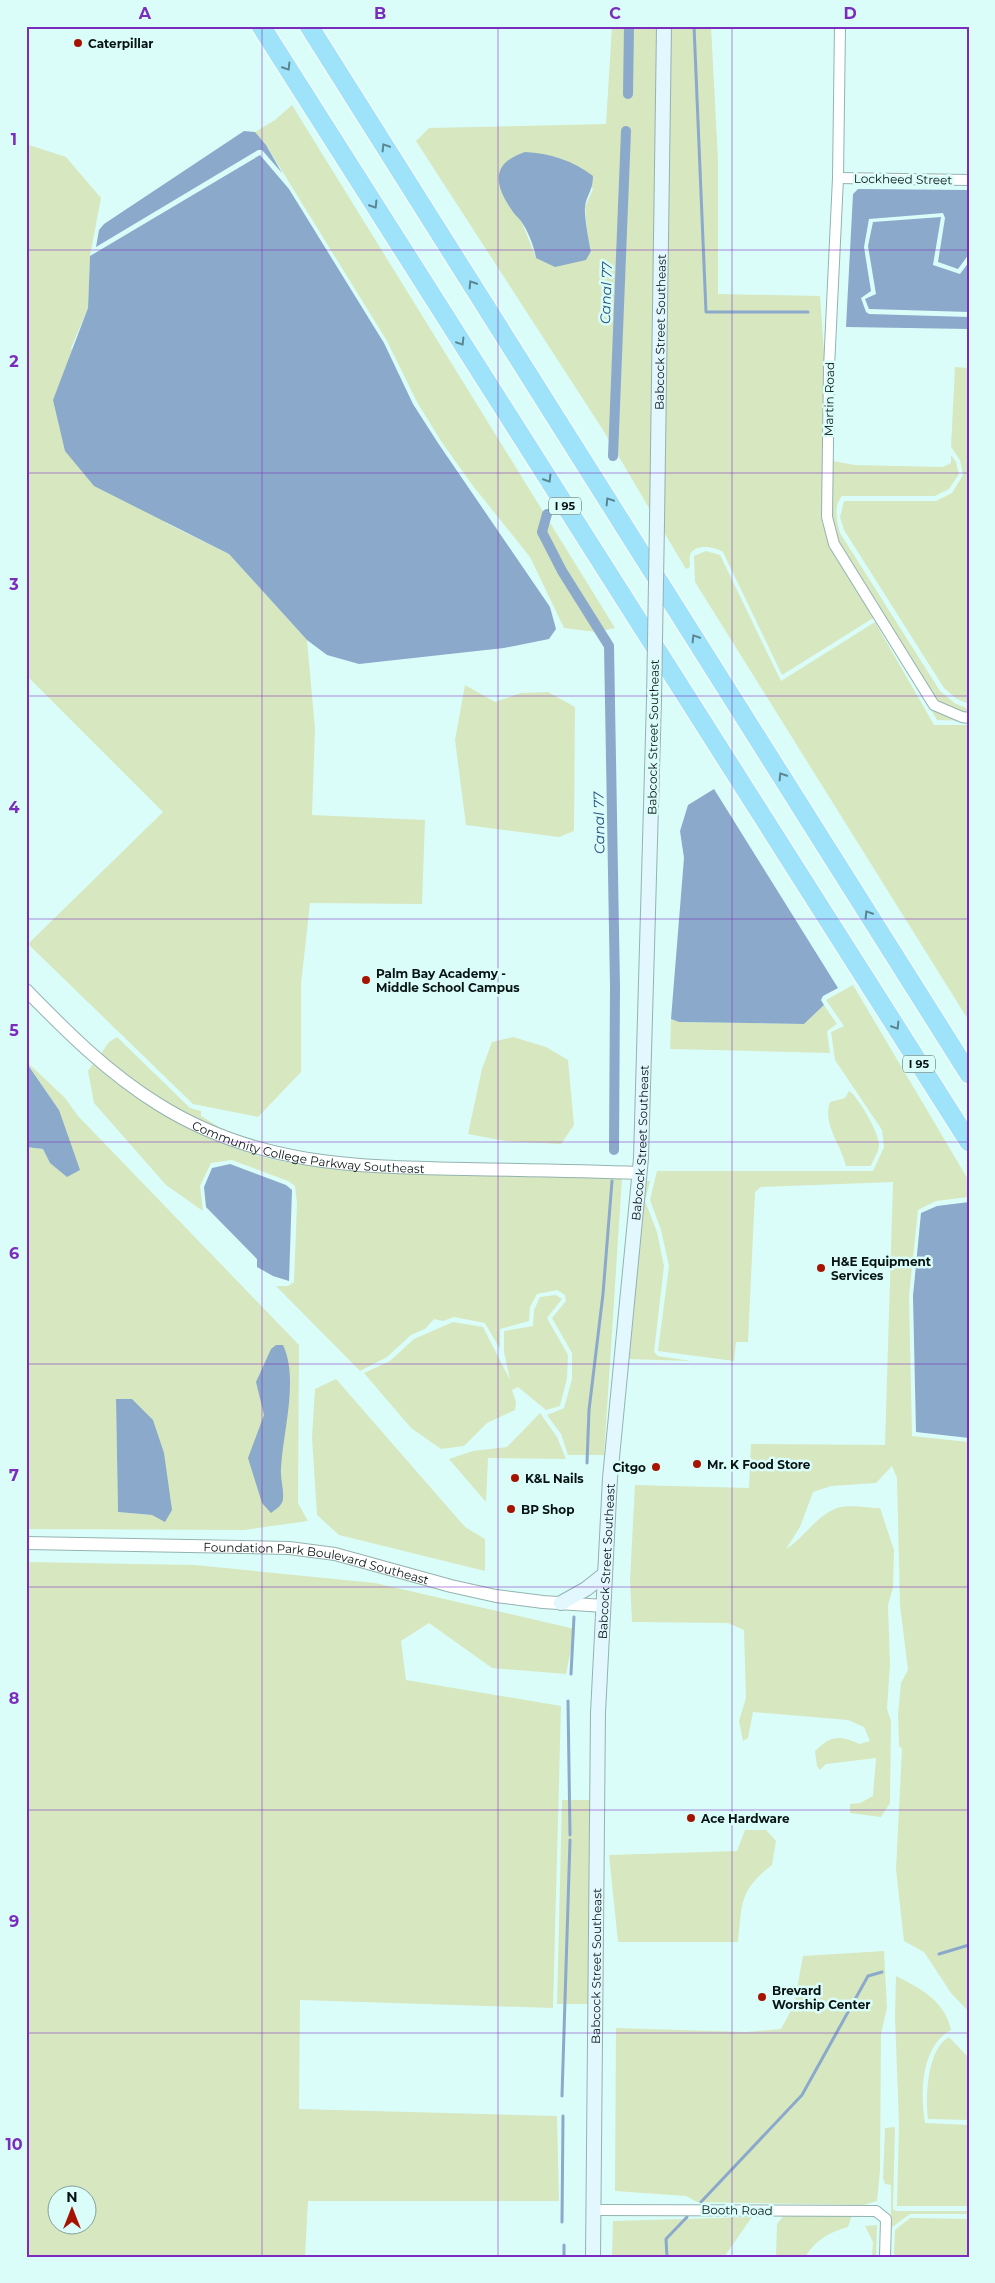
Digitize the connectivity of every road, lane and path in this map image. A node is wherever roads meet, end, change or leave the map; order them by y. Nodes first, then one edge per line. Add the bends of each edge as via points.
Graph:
1 (260, 26) edge
2 (309, 26) edge
3 (664, 26) edge
4 (840, 26) edge
5 (838, 178) junction
6 (969, 180) edge
7 (969, 718) edge
8 (26, 990) edge
9 (969, 1074) edge
10 (969, 1142) edge
11 (639, 1173) junction
12 (26, 1544) edge
13 (605, 1574) junction
14 (561, 1604) junction
15 (604, 1606) junction
16 (593, 2210) junction
17 (593, 2257) edge
18 (885, 2257) edge

1 -> 10 highway, I 95
9 -> 2 highway, I 95
3 - 11 main road, Babcock Street Southeast, bridge via 654,700
4 - 5 street, Martin Road
5 - 6 street, Lockheed Street
5 - 7 street, Martin Road via 828,517 834,544 934,705
8 - 11 street, Community College Parkway Southeast via 103,1065 158,1105 204,1129 276,1154 335,1164 387,1167
11 - 13 main road, Babcock Street Southeast via 614,1424
12 - 14 street, Foundation Park Boulevard Southeast via 289,1548 335,1554 496,1596
13 - 14 main road
13 - 15 main road, Babcock Street Southeast
14 - 15 street, Foundation Park Boulevard Southeast
15 - 16 main road, Babcock Street Southeast via 598,1713
16 - 17 main road, Babcock Street Southeast
16 - 18 street, Booth Road via 880,2212 886,2219

